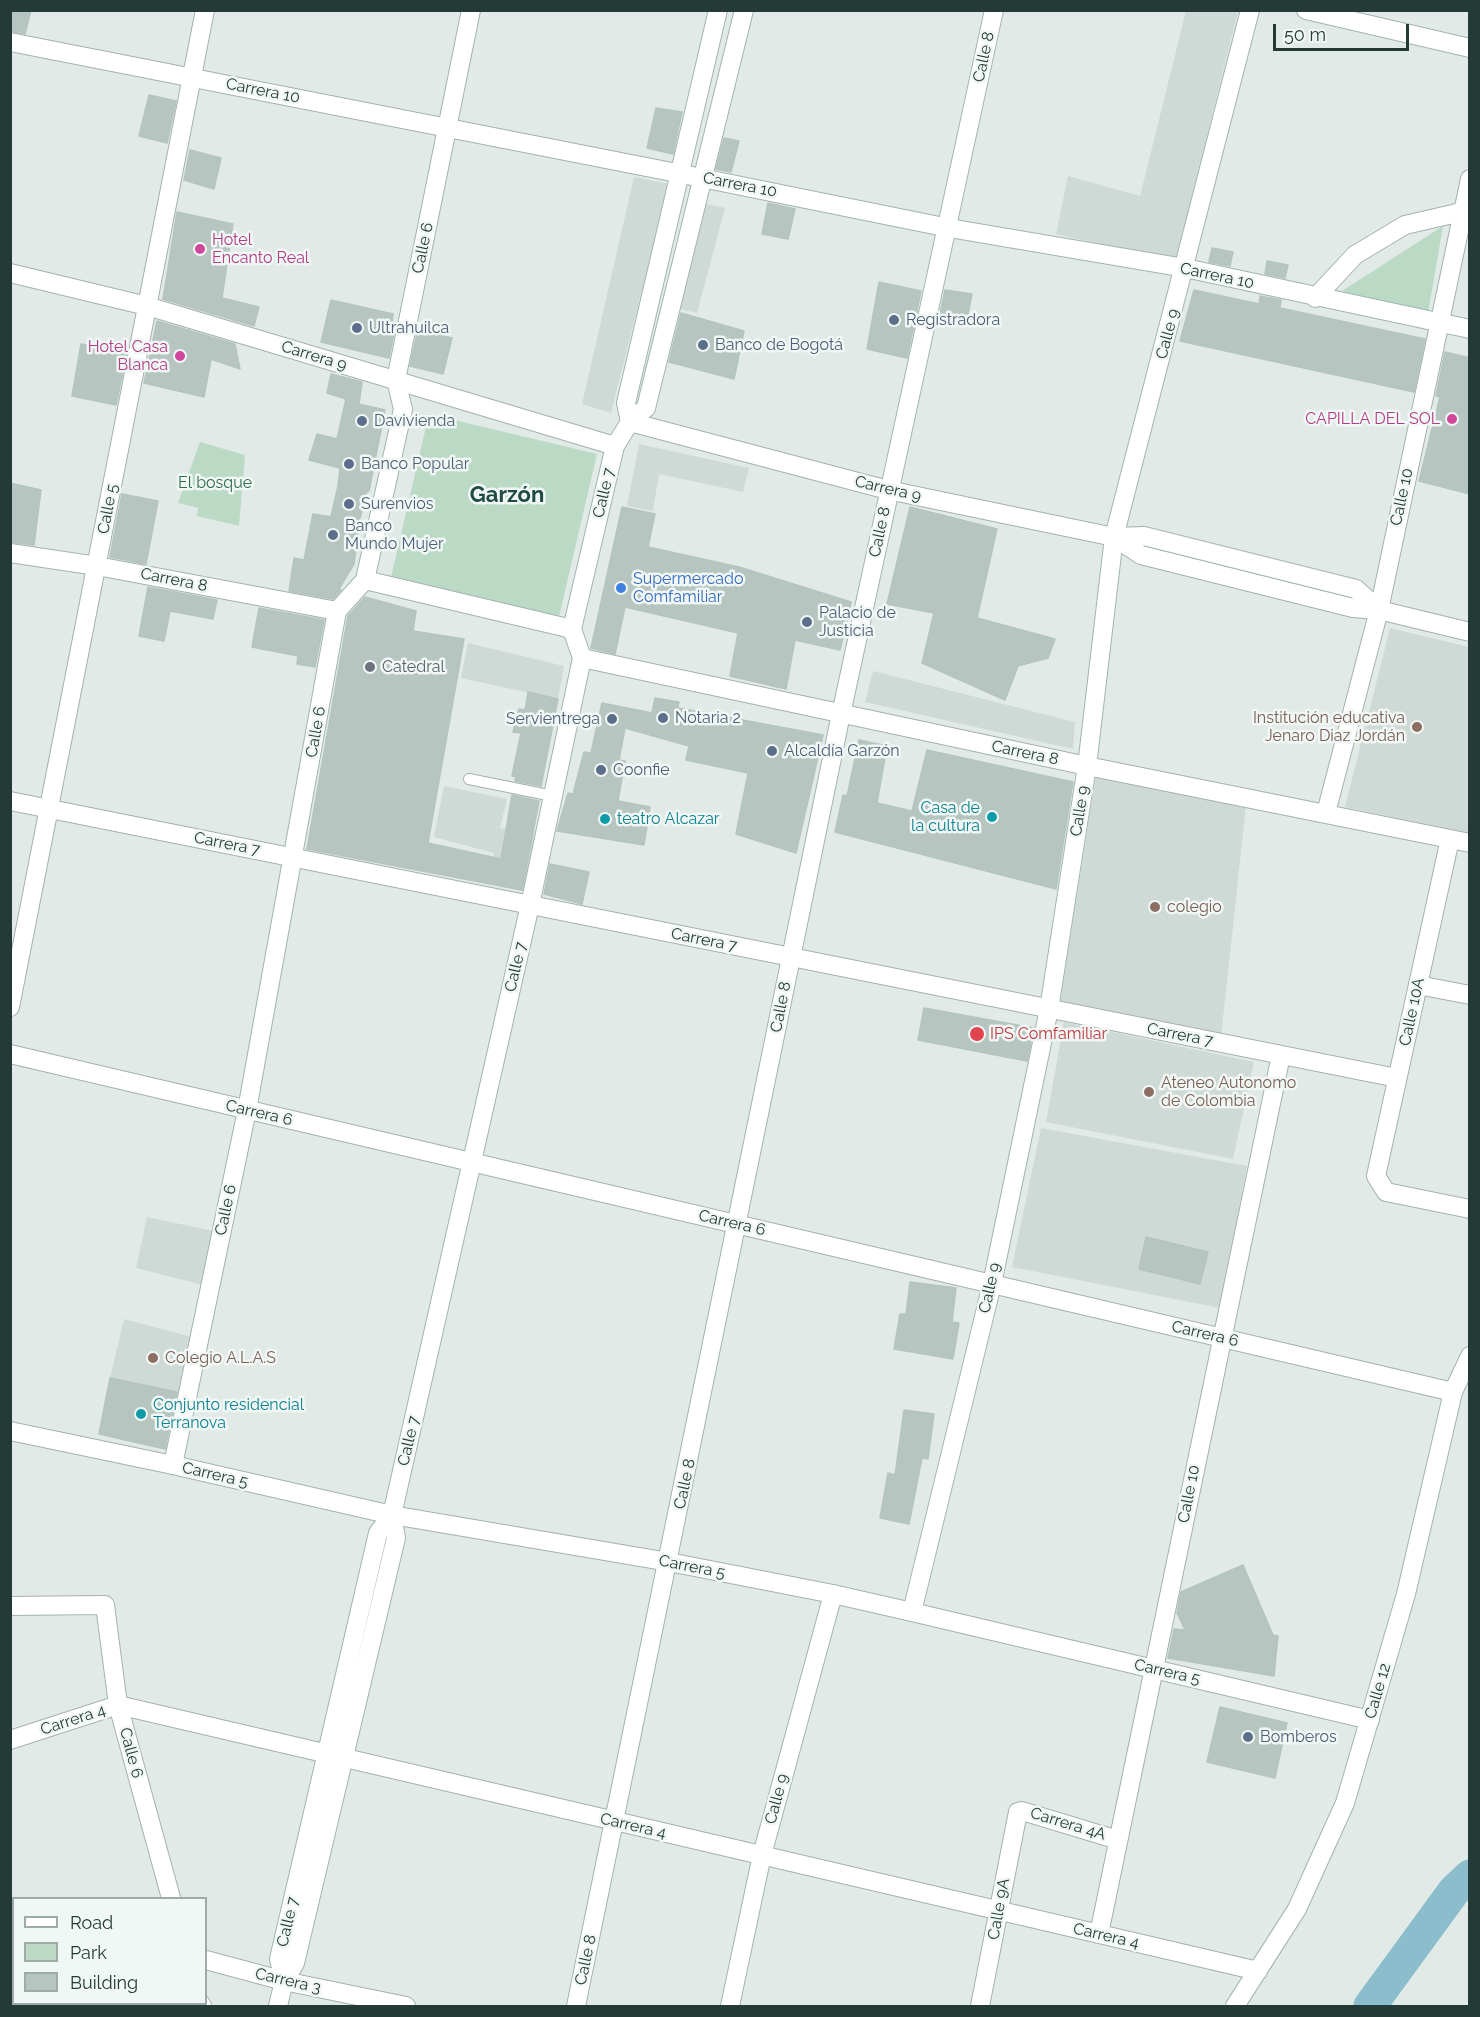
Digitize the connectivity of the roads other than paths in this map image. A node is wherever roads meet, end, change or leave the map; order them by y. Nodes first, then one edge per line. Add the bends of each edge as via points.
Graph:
1 (205, 10) edge
2 (471, 10) edge
3 (718, 10) edge
4 (744, 10) edge
5 (994, 10) edge
6 (1250, 10) edge
7 (1306, 10) edge
8 (10, 42) edge
9 (1470, 48) edge
10 (192, 77) junction
11 (448, 128) junction
12 (682, 174) junction
13 (703, 176) junction
14 (1470, 178) edge
15 (1466, 211) edge
16 (949, 228) junction
17 (1185, 268) junction
18 (10, 273) edge
19 (1315, 298) junction
20 (147, 306) junction
21 (1439, 323) junction
22 (1470, 329) edge
23 (396, 380) junction
24 (630, 422) junction
25 (615, 446) junction
26 (888, 490) junction
27 (1114, 537) junction
28 (10, 553) edge
29 (1221, 556) junction
30 (97, 566) junction
31 (1217, 574) junction
32 (1302, 576) junction
33 (365, 580) junction
34 (1296, 594) junction
35 (1379, 610) junction
36 (337, 611) junction
37 (572, 629) junction
38 (1470, 632) edge
39 (582, 658) junction
40 (841, 714) junction
41 (1087, 766) junction
42 (469, 779) dead end
43 (554, 796) junction
44 (10, 801) edge
45 (50, 808) junction
46 (1326, 813) junction
47 (1450, 839) junction
48 (1470, 843) edge
49 (294, 857) junction
50 (530, 905) junction
51 (790, 957) junction
52 (1418, 985) junction
53 (1470, 995) edge
54 (10, 1007) edge
55 (1049, 1009) junction
56 (10, 1054) edge
57 (1281, 1055) junction
58 (1397, 1078) junction
59 (247, 1110) junction
60 (472, 1162) junction
61 (1470, 1209) edge
62 (738, 1225) junction
63 (992, 1284) junction
64 (1221, 1338) junction
65 (1470, 1356) edge
66 (1454, 1392) junction
67 (10, 1431) edge
68 (173, 1465) junction
69 (392, 1515) junction
70 (669, 1562) junction
71 (833, 1594) junction
72 (10, 1606) edge
73 (912, 1612) junction
74 (1154, 1669) junction
75 (118, 1705) junction
76 (1370, 1719) junction
77 (10, 1740) edge
78 (336, 1756) junction
79 (1018, 1812) joint
80 (615, 1821) junction
81 (1118, 1839) junction
82 (762, 1856) junction
83 (170, 1897) edge
84 (999, 1911) junction
85 (1099, 1934) junction
86 (207, 1960) edge
87 (1258, 1971) junction
88 (284, 1981) junction
89 (278, 2007) edge
90 (406, 2007) edge
91 (576, 2007) edge
92 (730, 2007) edge
93 (980, 2007) edge
94 (1235, 2007) edge

1 - 10 street, Calle 5
2 - 11 street, Calle 6
3 - 12 street
4 - 13 street, Calle 7
5 - 16 street, Calle 8
6 - 17 street, Calle 9
7 - 9 street
8 - 10 street, Carrera 10
10 - 11 street, Carrera 10
10 - 20 street, Calle 5
11 - 12 street, Carrera 10
11 - 23 street, Calle 6
12 - 13 street, Carrera 10
12 - 24 street via 626,403
13 - 16 street, Carrera 10
13 - 24 street, Calle 7 via 646,408
14 - 15 street, Calle 10
15 - 19 street via 1405,225 1355,255
15 - 21 street, Calle 10
16 - 17 street, Carrera 10
16 - 26 street, Calle 8
17 - 19 street, Carrera 10
17 - 27 street, Calle 9
18 - 20 street, Carrera 9
19 - 21 street, Carrera 10
20 - 23 street, Carrera 9
20 - 30 street, Calle 5
21 - 22 street, Carrera 10
21 - 35 street, Calle 10
23 - 25 street, Carrera 9
23 - 33 street, Calle 6 via 403,409
24 - 25 street, Calle 7
24 - 26 street, Carrera 9
25 - 37 street, Calle 7
26 - 27 street, Carrera 9
26 - 40 street, Calle 8
27 - 29 street, Carrera 9 via 1144,536
27 - 31 street, Carrera 9 via 1141,555
27 - 41 street, Calle 9
28 - 30 street, Carrera 8
29 - 31 street
29 - 32 street, Carrera 9
30 - 36 street, Carrera 8
30 - 45 street, Calle 5
31 - 34 street, Carrera 9
32 - 34 street
32 - 35 street, Carrera 9 via 1356,589
33 - 36 street, Calle 6
33 - 37 street
34 - 35 street, Carrera 9
35 - 38 street, Carrera 9
35 - 46 street, Calle 10
36 - 49 street, Calle 6
37 - 39 street
39 - 40 street, Carrera 8
39 - 43 street, Calle 7
40 - 41 street, Carrera 8
40 - 51 street, Calle 8
41 - 46 street, Carrera 8
41 - 55 street, Calle 9
42 - 43 lane
43 - 50 street, Calle 7
44 - 45 street, Carrera 7
45 - 49 street, Carrera 7
45 - 54 street, Calle 5
46 - 47 street, Carrera 8
47 - 48 street, Carrera 8
47 - 52 street, Calle 10A
49 - 50 street, Carrera 7
49 - 59 street, Calle 6
50 - 51 street, Carrera 7
50 - 60 street, Calle 7
51 - 55 street, Carrera 7
51 - 62 street, Calle 8
52 - 53 street
52 - 58 street, Calle 10A
55 - 57 street, Carrera 7
55 - 63 street, Calle 9
56 - 59 street, Carrera 6
57 - 58 street, Carrera 7
57 - 64 street, Calle 10
58 - 61 street, Calle 10A via 1376,1176 1380,1184 1386,1191
59 - 60 street, Carrera 6
59 - 68 street, Calle 6
60 - 62 street, Carrera 6
60 - 69 street, Calle 7
62 - 63 street, Carrera 6
62 - 70 street, Calle 8
63 - 64 street, Carrera 6
63 - 73 street, Calle 9
64 - 66 street, Carrera 6
64 - 74 street, Calle 10
65 - 66 street, Calle 12
66 - 76 street, Calle 12 via 1406,1594
67 - 68 street, Carrera 5
68 - 69 street, Carrera 5
69 - 70 street, Carrera 5
69 - 78 street, Calle 7 via 378,1533
70 - 71 street, Carrera 5
70 - 80 street, Calle 8
71 - 73 street, Carrera 5
71 - 82 street, Calle 9
72 - 75 street, Calle 6 via 105,1605
73 - 74 street, Carrera 5
74 - 76 street, Carrera 5
74 - 81 street, Calle 10
75 - 77 street, Carrera 4
75 - 78 street, Carrera 4
75 - 83 street, Calle 6
76 - 87 street, Calle 12 via 1345,1803 1297,1909
78 - 80 street, Carrera 4
78 - 88 street, Calle 7 via 279,1959
79 - 81 street, Carrera 4A
79 - 84 street, Calle 9A
80 - 82 street, Carrera 4
80 - 91 street, Calle 8
81 - 85 street, Calle 10
82 - 84 street, Carrera 4
82 - 92 street, Calle 9
84 - 85 street, Carrera 4
84 - 93 street, Calle 9A
85 - 87 street, Carrera 4
86 - 88 street, Carrera 3
87 - 94 street, Calle 12
88 - 89 street, Calle 7
88 - 90 street, Carrera 3

